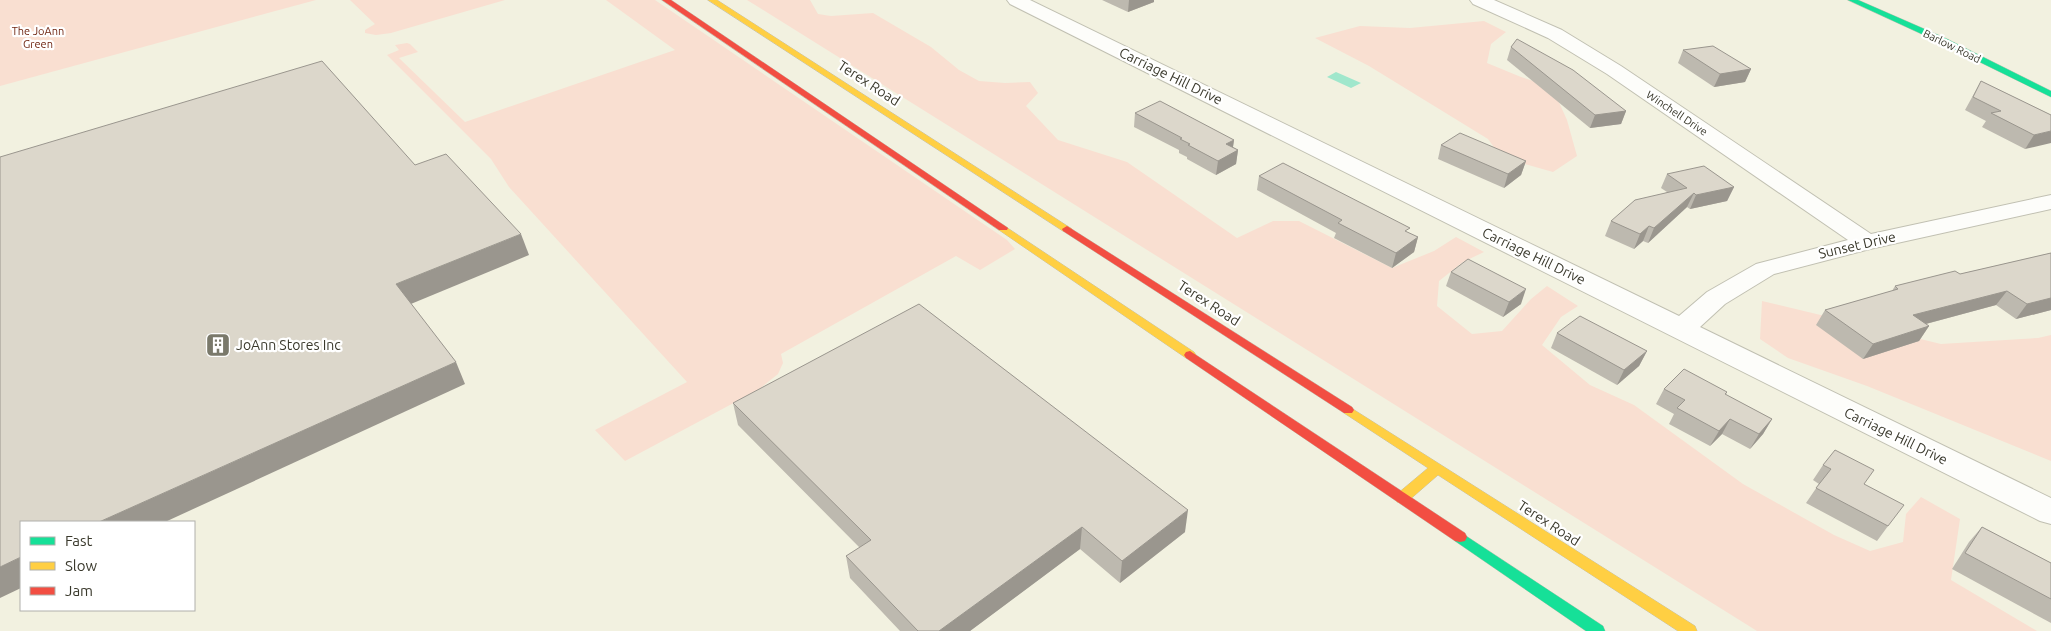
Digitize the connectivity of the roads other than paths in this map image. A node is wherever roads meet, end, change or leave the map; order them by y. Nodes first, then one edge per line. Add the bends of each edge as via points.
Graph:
1 (666, 0) edge
2 (712, 0) edge
3 (1016, 0) edge
4 (1479, 0) edge
5 (1852, 0) edge
6 (2051, 94) edge
7 (2051, 202) edge
8 (1867, 242) junction
9 (1681, 329) junction
10 (1437, 468) junction
11 (1402, 498) junction
12 (2051, 512) edge
13 (1598, 631) edge
14 (1690, 631) edge

1 - 11 street via 1040,248
2 - 10 street, Terex Road via 1066,234
3 - 9 street, Carriage Hill Drive
4 - 8 street, Winchell Drive via 1556,34 1614,70
5 - 6 street, Barlow Road
7 - 8 street, Sunset Drive
8 - 9 street, Sunset Drive via 1765,270 1716,298
9 - 12 street, Carriage Hill Drive
10 - 11 street
10 - 14 street, Terex Road
11 - 13 street

